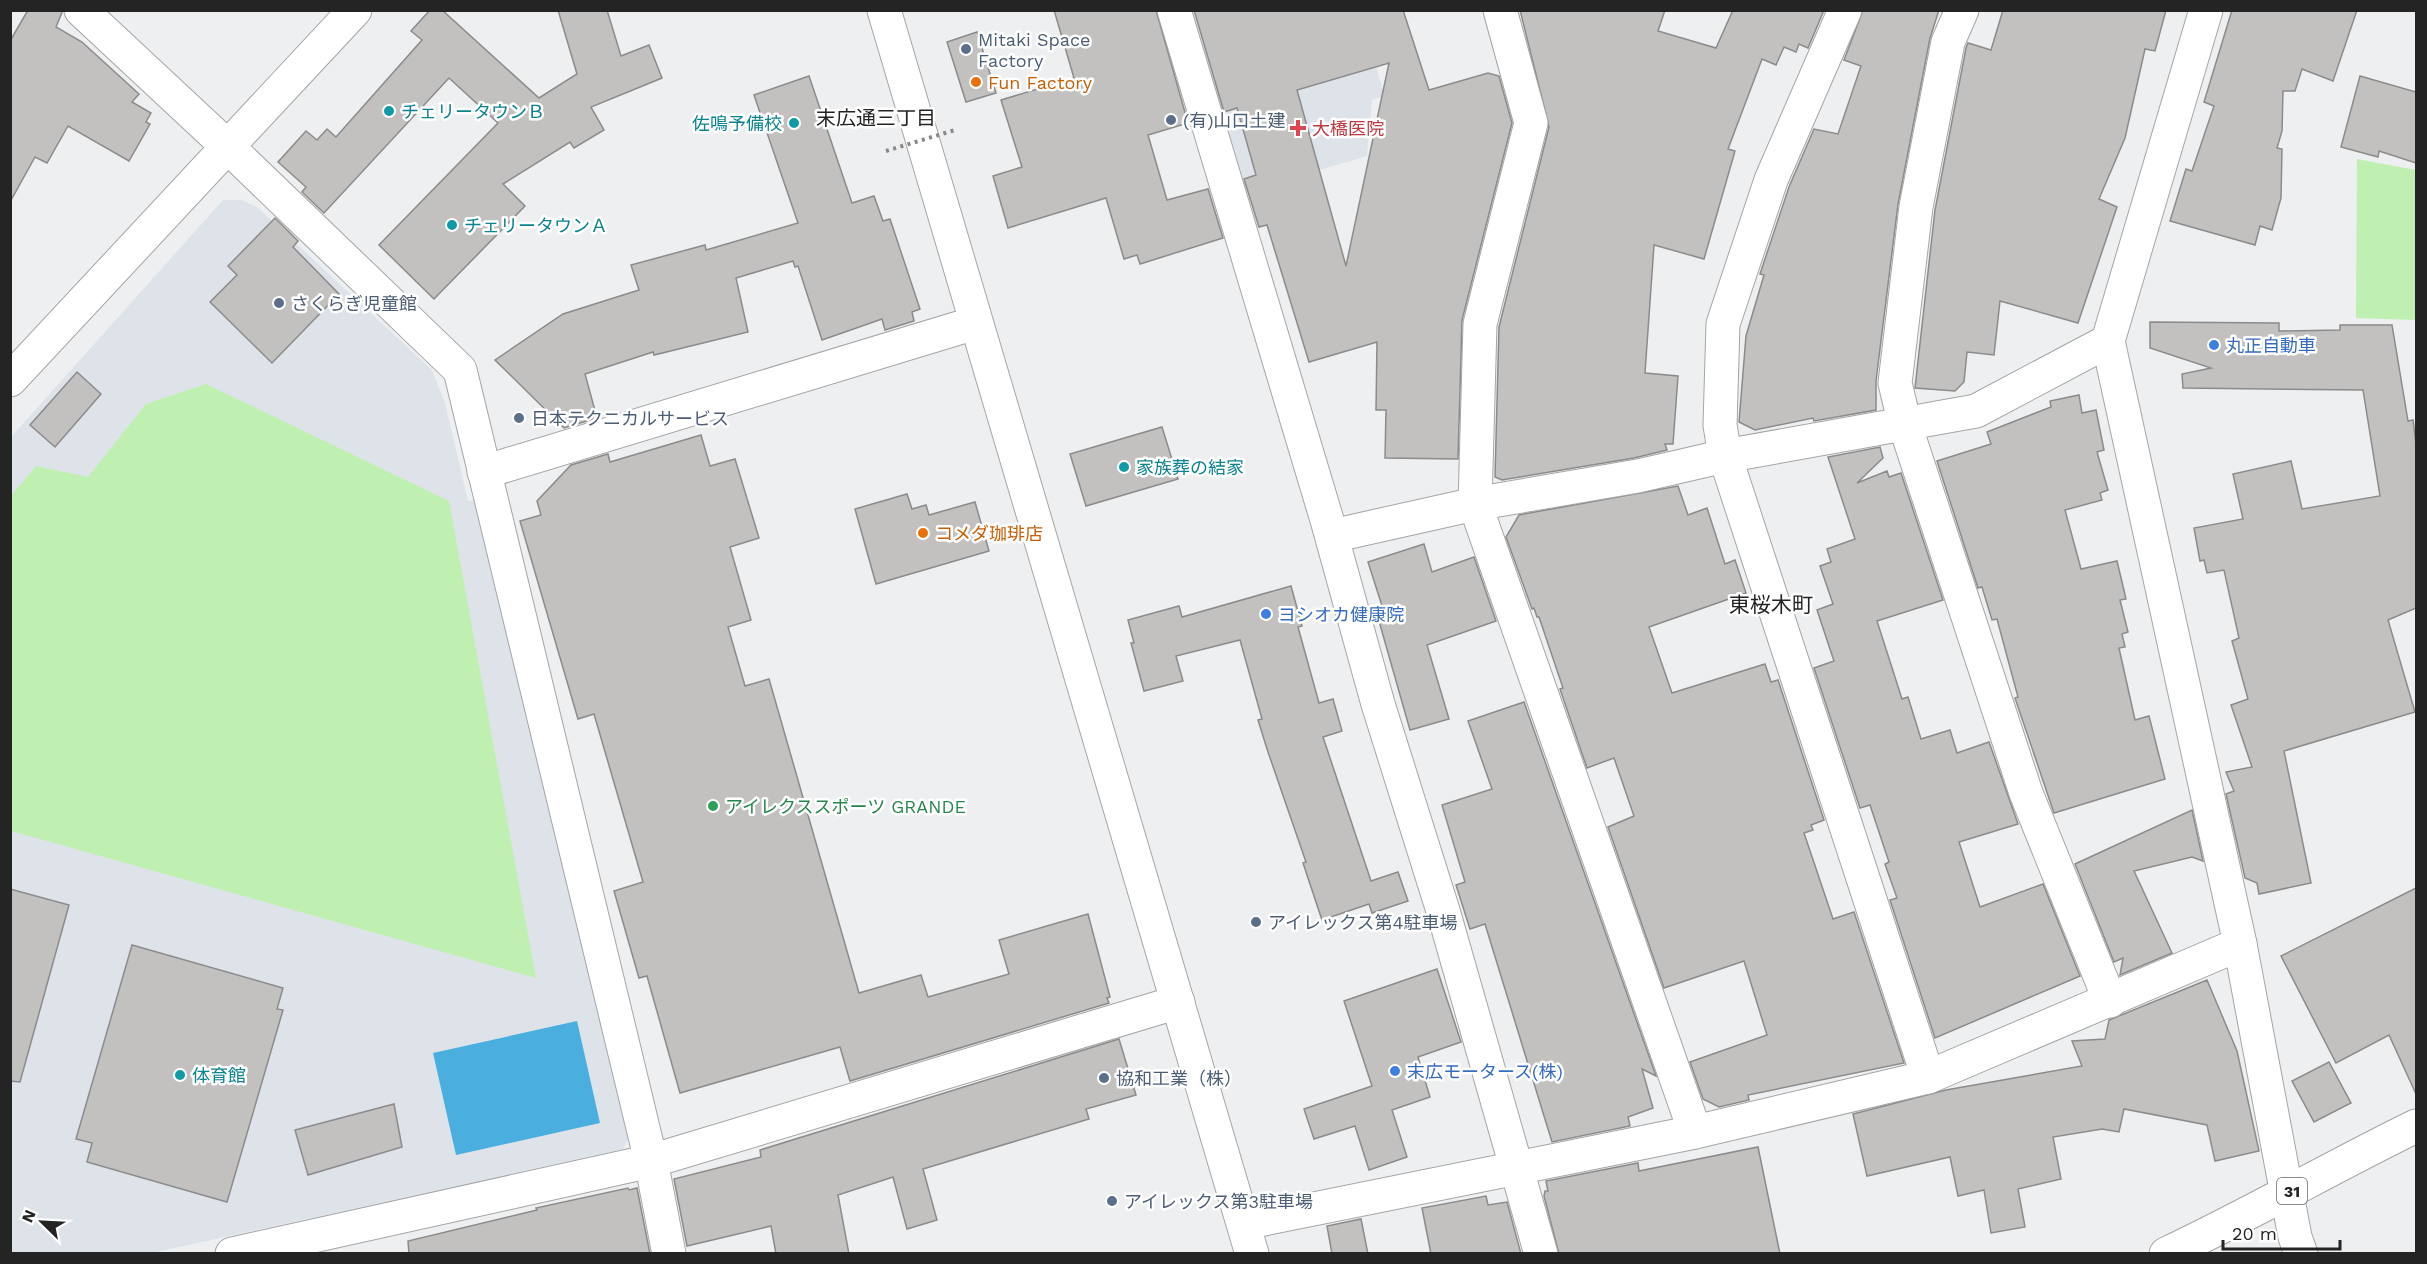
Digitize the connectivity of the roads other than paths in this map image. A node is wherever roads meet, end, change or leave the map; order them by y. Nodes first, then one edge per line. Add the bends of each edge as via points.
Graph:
1 (81, 10) edge
2 (355, 10) edge
3 (884, 10) edge
4 (1174, 10) edge
5 (1500, 10) edge
6 (1845, 10) edge
7 (1962, 10) edge
8 (2206, 10) edge
9 (229, 148) junction
10 (975, 323) junction
11 (2108, 341) junction
12 (10, 380) edge
13 (1905, 424) junction
14 (1725, 456) junction
15 (484, 472) junction
16 (1475, 504) junction
17 (1332, 536) junction
18 (2240, 944) junction
19 (2110, 1001) junction
20 (1178, 1002) junction
21 (1928, 1077) junction
22 (2416, 1125) edge
23 (1695, 1132) junction
24 (651, 1161) junction
25 (1515, 1168) junction
26 (2288, 1194) junction
27 (1248, 1238) edge
28 (232, 1254) edge
29 (669, 1254) edge
30 (1541, 1254) edge
31 (2166, 1254) edge
32 (2301, 1254) edge

1 - 9 street
2 - 9 street
3 - 10 street
4 - 17 street
5 - 16 street via 1531,123 1480,324
6 - 14 street via 1771,180 1723,324 1720,425
7 - 13 street via 1948,42 1916,207 1895,384
8 - 11 street
9 - 12 street
9 - 15 street via 460,370
10 - 15 street
10 - 20 street
11 - 13 street via 1976,411
11 - 18 street
13 - 14 street
13 - 19 street via 2026,793
14 - 16 street via 1638,476
14 - 21 street
15 - 24 street
16 - 17 street
16 - 23 street
17 - 25 street
18 - 19 street
18 - 26 street
19 - 21 street
20 - 24 street
20 - 27 street
21 - 23 street
22 - 26 street, 31
23 - 25 street
24 - 28 street
24 - 29 street
25 - 27 street
25 - 30 street
26 - 31 street, 31
26 - 32 street

